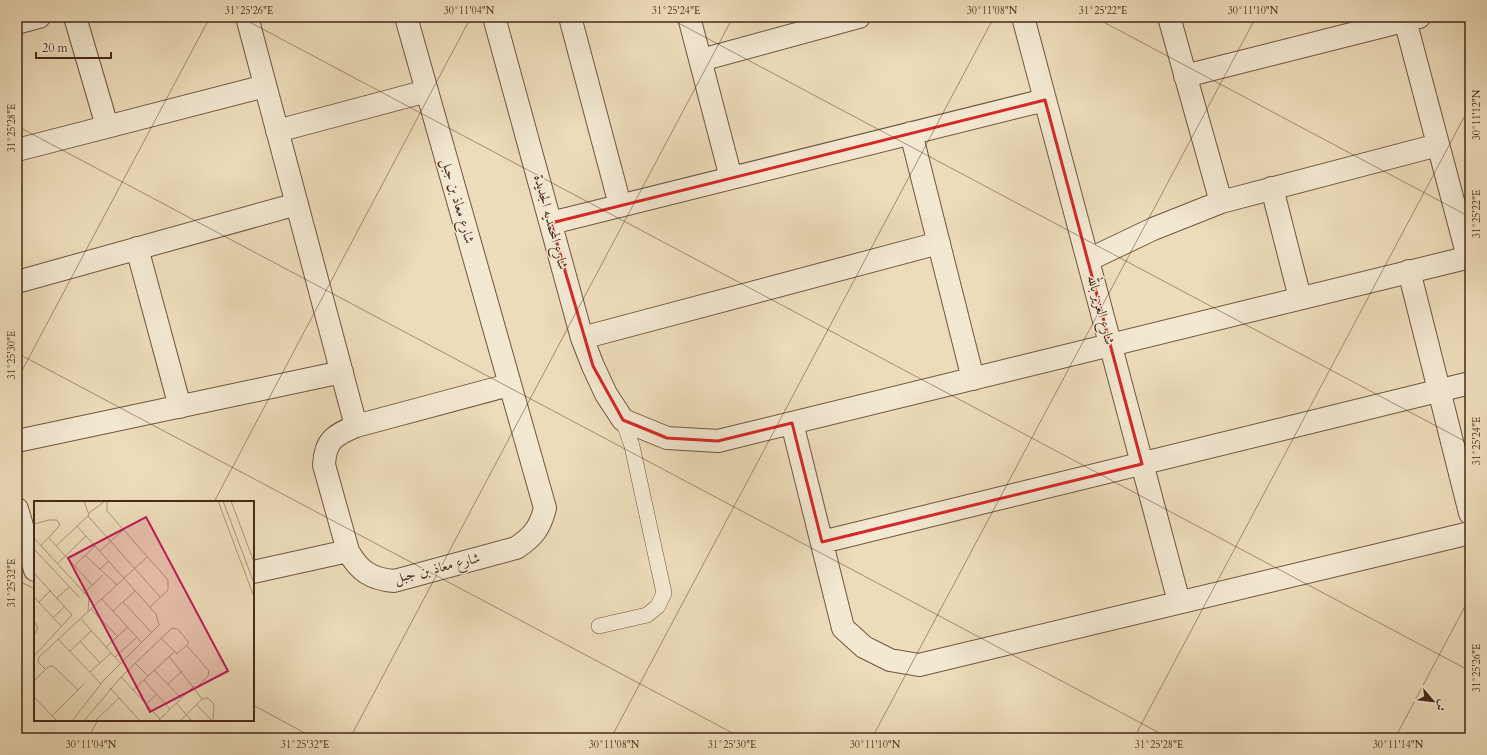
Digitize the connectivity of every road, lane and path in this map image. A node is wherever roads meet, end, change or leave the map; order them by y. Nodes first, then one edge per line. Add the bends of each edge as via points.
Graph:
1 (39, 17) edge
2 (75, 17) edge
3 (246, 17) edge
4 (406, 17) edge
5 (494, 17) edge
6 (570, 17) edge
7 (689, 17) edge
8 (859, 17) edge
9 (1023, 17) edge
10 (1169, 17) edge
11 (1412, 19) edge
12 (17, 23) edge
13 (700, 60) junction
14 (1185, 76) junction
15 (265, 86) junction
16 (427, 92) junction
17 (1045, 100) junction
18 (107, 126) junction
19 (277, 131) junction
20 (911, 133) junction
21 (1438, 144) junction
22 (17, 150) edge
23 (731, 178) junction
24 (1272, 188) junction
25 (1221, 202) junction
26 (297, 204) junction
27 (620, 205) junction
28 (551, 223) junction
29 (939, 243) junction
30 (137, 248) junction
31 (1469, 257) edge
32 (1088, 260) junction
33 (1409, 271) junction
34 (17, 282) edge
35 (1300, 298) junction
36 (582, 338) junction
37 (1111, 345) junction
38 (342, 372) junction
39 (973, 379) junction
40 (1470, 383) edge
41 (509, 385) junction
42 (1439, 391) junction
43 (180, 407) junction
44 (623, 420) junction
45 (792, 423) junction
46 (356, 426) junction
47 (18, 439) edge
48 (1142, 464) junction
49 (17, 509) edge
50 (1470, 513) edge
51 (1470, 533) edge
52 (822, 542) junction
53 (348, 551) junction
54 (34, 567) edge
55 (254, 572) edge
56 (1179, 602) junction
57 (599, 626) dead end

1 - 12 street
2 - 18 street
3 - 15 street
4 - 16 street, شارع معاذ بن جبل
5 - 28 street, شارع المحمديه الجديدة
6 - 27 street
7 - 13 street
8 - 13 street
9 - 17 street, شارع العزيز بالله
10 - 14 street
11 - 14 street
11 - 21 street
13 - 23 street
14 - 25 street
15 - 18 street
15 - 19 street
16 - 19 street
16 - 41 street, شارع معاذ بن جبل
17 - 20 street
17 - 32 street, شارع العزيز بالله
18 - 22 street
19 - 26 street
20 - 23 street
20 - 29 street
21 - 24 street
21 - 31 street
23 - 27 street
24 - 25 street
24 - 35 street
25 - 32 street via 1154,229
26 - 30 street
26 - 38 street
27 - 28 street
28 - 36 street, شارع المحمديه الجديدة
29 - 36 street
29 - 39 street
30 - 34 street
30 - 43 street
31 - 33 street
32 - 37 street, شارع العزيز بالله
33 - 35 street
33 - 42 street
35 - 37 street
36 - 44 street, شارع المحمديه الجديدة via 606,394
37 - 39 street
37 - 48 street, شارع العزيز بالله
38 - 43 street
38 - 46 street
39 - 45 street
40 - 42 street
41 - 46 street, شارع معاذ بن جبل
41 - 53 street, شارع معاذ بن جبل via 545,508 538,526 527,541 516,548 394,581 380,580 367,574
42 - 48 street
42 - 50 street
43 - 47 street
44 - 45 street via 667,438 718,441
44 - 57 lane via 632,446 664,592 658,606 647,615
45 - 52 street
46 - 53 street, شارع معاذ بن جبل via 336,434 329,443 324,465
48 - 52 street
48 - 56 street, شارع العزيز بالله
49 - 54 street
51 - 56 street
52 - 56 street via 843,628 864,647 890,660 919,665
53 - 55 street

